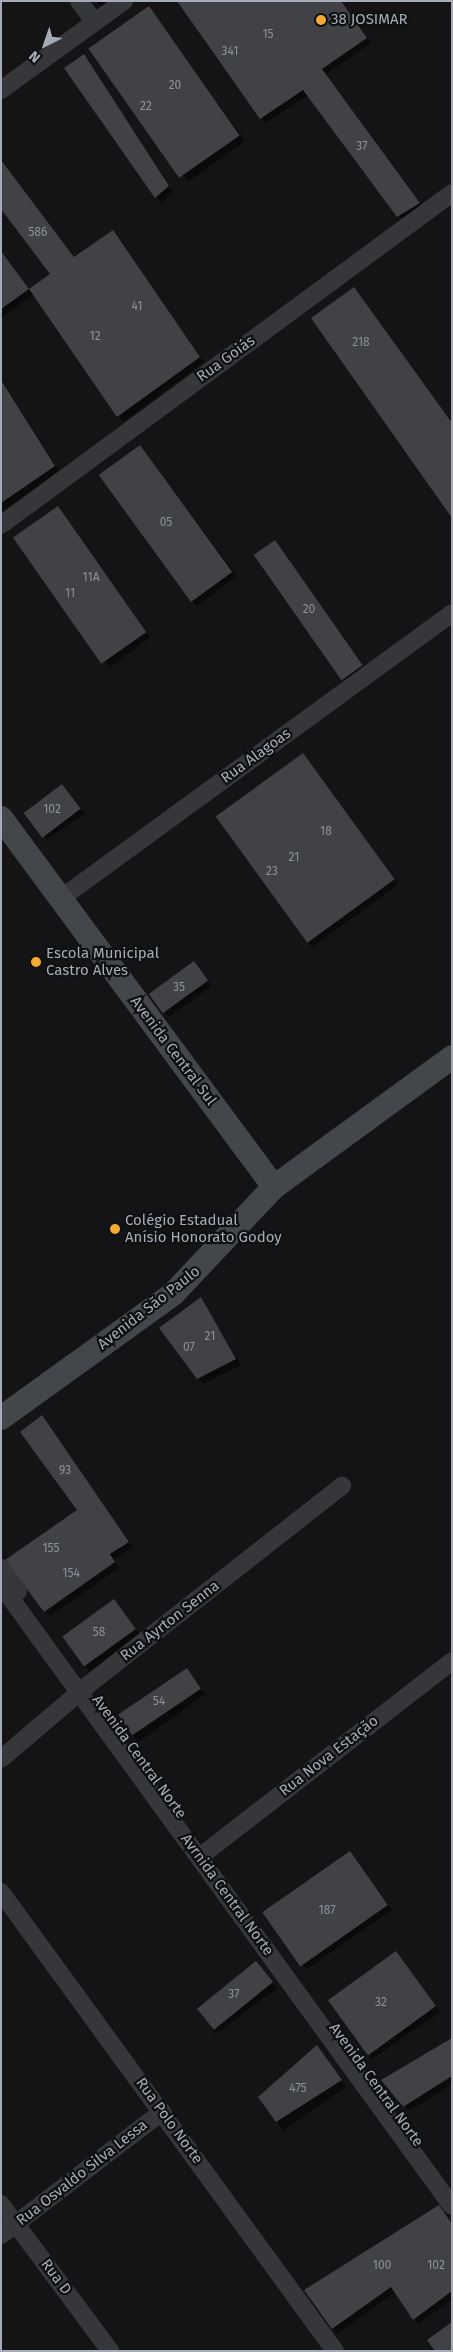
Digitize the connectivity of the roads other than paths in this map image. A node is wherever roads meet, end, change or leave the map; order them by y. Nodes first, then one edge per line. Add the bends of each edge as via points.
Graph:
1 (79, 1) edge
2 (124, 1) edge
3 (94, 22) junction
4 (1, 90) edge
5 (452, 193) edge
6 (1, 525) edge
7 (452, 613) edge
8 (1, 818) edge
9 (60, 899) junction
10 (452, 1057) edge
11 (274, 1187) junction
12 (1, 1418) edge
13 (342, 1486) dead end
14 (1, 1568) edge
15 (1, 1585) edge
16 (452, 1661) edge
17 (83, 1689) junction
18 (1, 1759) edge
19 (206, 1852) junction
20 (1, 1892) edge
21 (162, 2112) junction
22 (452, 2188) edge
23 (1, 2204) edge
24 (452, 2206) edge
25 (16, 2224) junction
26 (1, 2235) edge
27 (110, 2351) edge
28 (335, 2351) edge

1 - 3 street
2 - 3 street
3 - 4 street
5 - 6 street, Rua Goiás
7 - 9 street, Rua Alagoas
8 - 9 main road, Avenida Central Sul
9 - 11 main road, Avenida Central Sul
10 - 11 main road, Avenida São Paulo
11 - 12 main road, Avenida São Paulo via 174,1293
13 - 17 street, Rua Ayrton Senna
14 - 17 street, Avenida Central Norte
15 - 17 street, Avrnida Central Norte
16 - 19 street, Rua Nova Estação
17 - 18 street, Rua Ayrton Senna
17 - 19 street, Avenida Central Norte
17 - 24 street, Avrnida Central Norte
19 - 22 street, Avenida Central Norte
20 - 21 street, Rua Polo Norte
21 - 25 street, Rua Osvaldo Silva Lessa
21 - 28 street, Rua Polo Norte
23 - 25 street, Rua D
25 - 26 street, Rua Osvaldo Silva Lessa
25 - 27 street, Rua D

